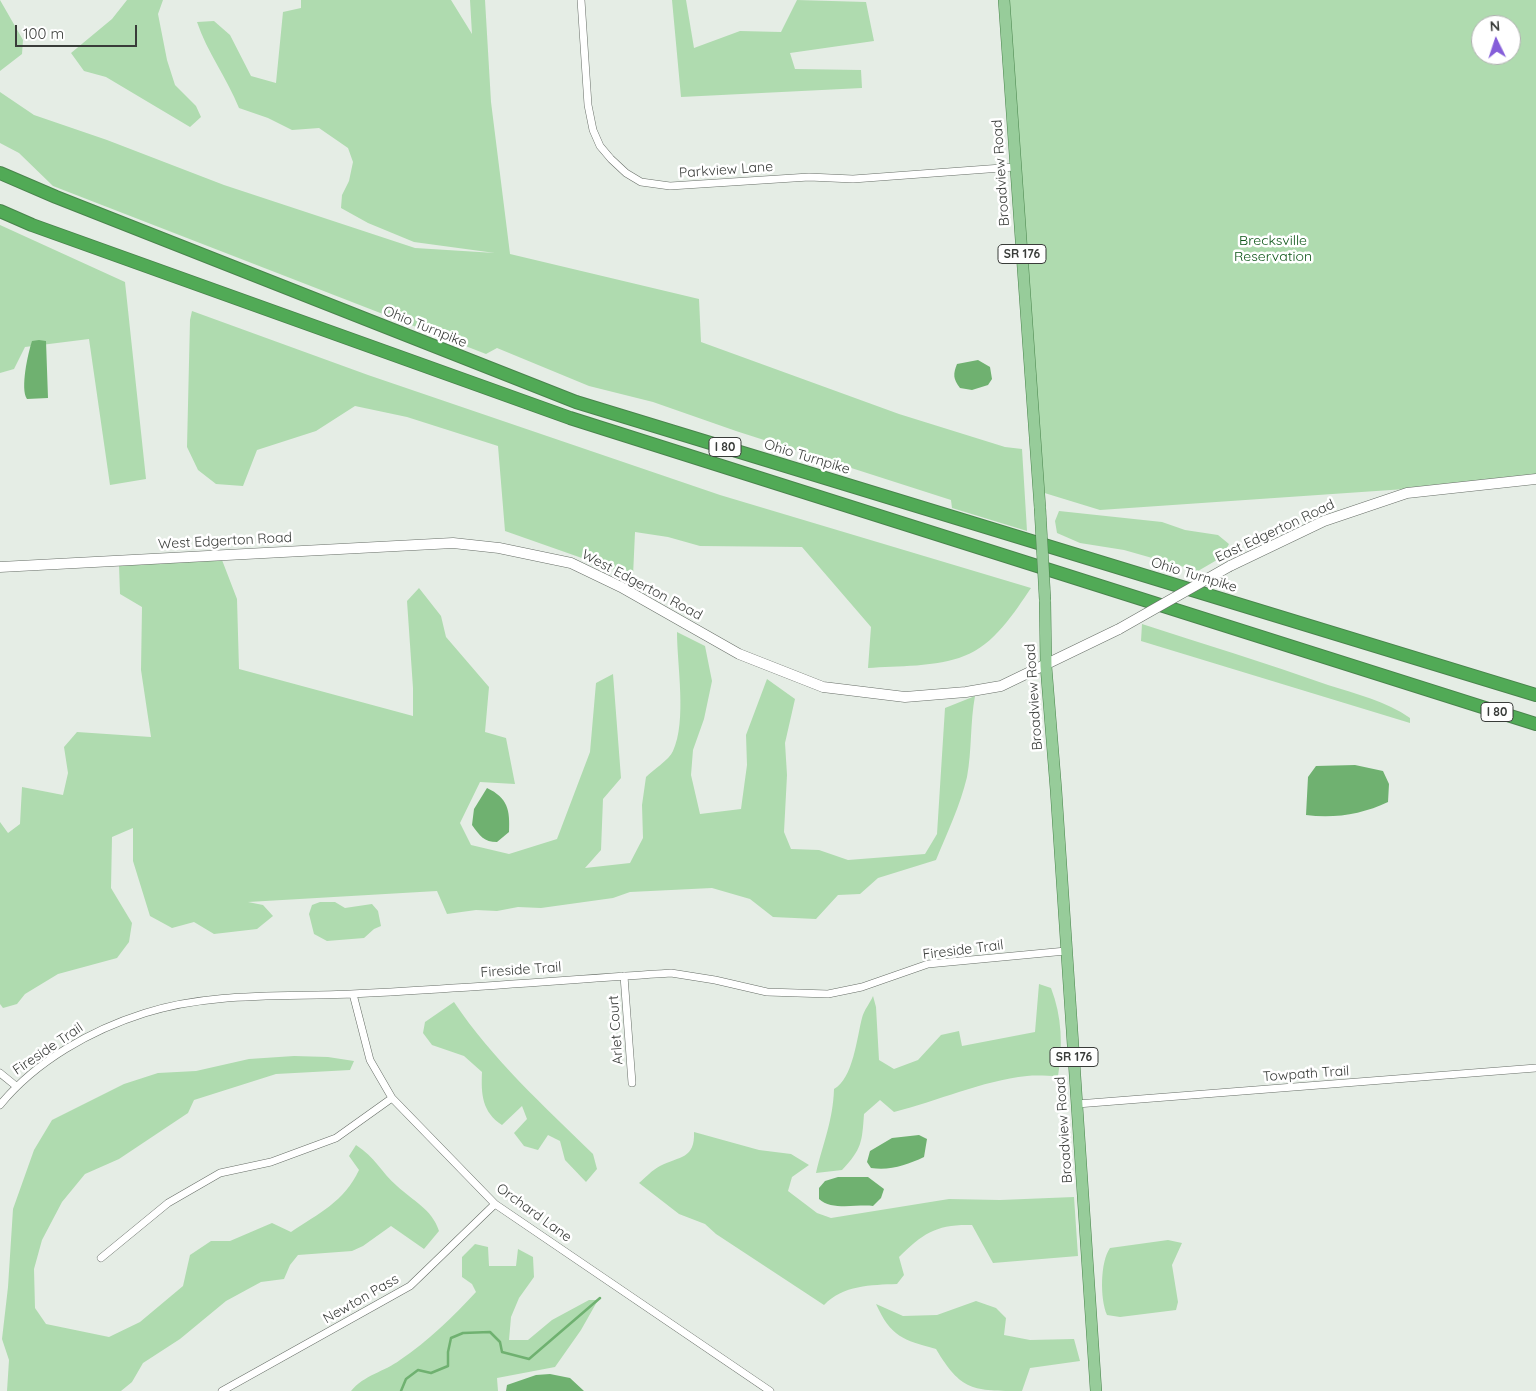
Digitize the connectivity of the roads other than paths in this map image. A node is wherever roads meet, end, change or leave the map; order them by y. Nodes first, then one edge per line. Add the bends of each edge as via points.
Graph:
1 (581, 0) edge
2 (1004, 0) edge
3 (1015, 167) junction
4 (0, 173) edge
5 (0, 211) edge
6 (1536, 480) edge
7 (0, 567) edge
8 (1046, 666) junction
9 (1536, 696) edge
10 (1536, 724) edge
11 (1066, 951) junction
12 (624, 976) junction
13 (353, 994) junction
14 (1536, 1068) edge
15 (0, 1073) edge
16 (632, 1083) dead end
17 (16, 1086) junction
18 (392, 1098) junction
19 (1077, 1104) junction
20 (0, 1105) edge
21 (496, 1204) junction
22 (101, 1258) dead end
23 (222, 1391) edge
24 (770, 1391) edge
25 (1096, 1391) edge

1 - 3 street, Parkview Lane via 588,105 593,130 611,160 641,182 670,186 809,177 853,179
2 - 3 main road, Broadview Road / SR 176
3 - 8 main road, Broadview Road / SR 176, bridge via 1040,508
4 - 9 highway, Ohio Turnpike / I 80 via 576,402
5 - 10 highway, I 80 via 570,418
6 - 8 street, East Edgerton Road, bridge via 1407,492 1324,521 1230,566
7 - 8 street, West Edgerton Road via 462,544 571,563 621,587 739,654 823,687 906,697 966,692 1001,686
8 - 11 main road, Broadview Road / SR 176
11 - 12 street, Fireside Trail via 928,964 862,987 828,994 767,992 671,973
11 - 19 main road, Broadview Road / SR 176
12 - 13 street, Fireside Trail
12 - 16 street, Arlet Court
13 - 17 street, Fireside Trail via 210,1000 145,1013 89,1036
13 - 18 street, Orchard Lane via 370,1060
14 - 19 street, Towpath Trail
15 - 17 street
17 - 20 street, Fireside Trail
18 - 21 street, Orchard Lane
18 - 22 street via 336,1138 271,1162 220,1172 168,1203
19 - 25 main road, Broadview Road / SR 176
21 - 23 street, Newton Pass via 410,1286
21 - 24 street, Orchard Lane

